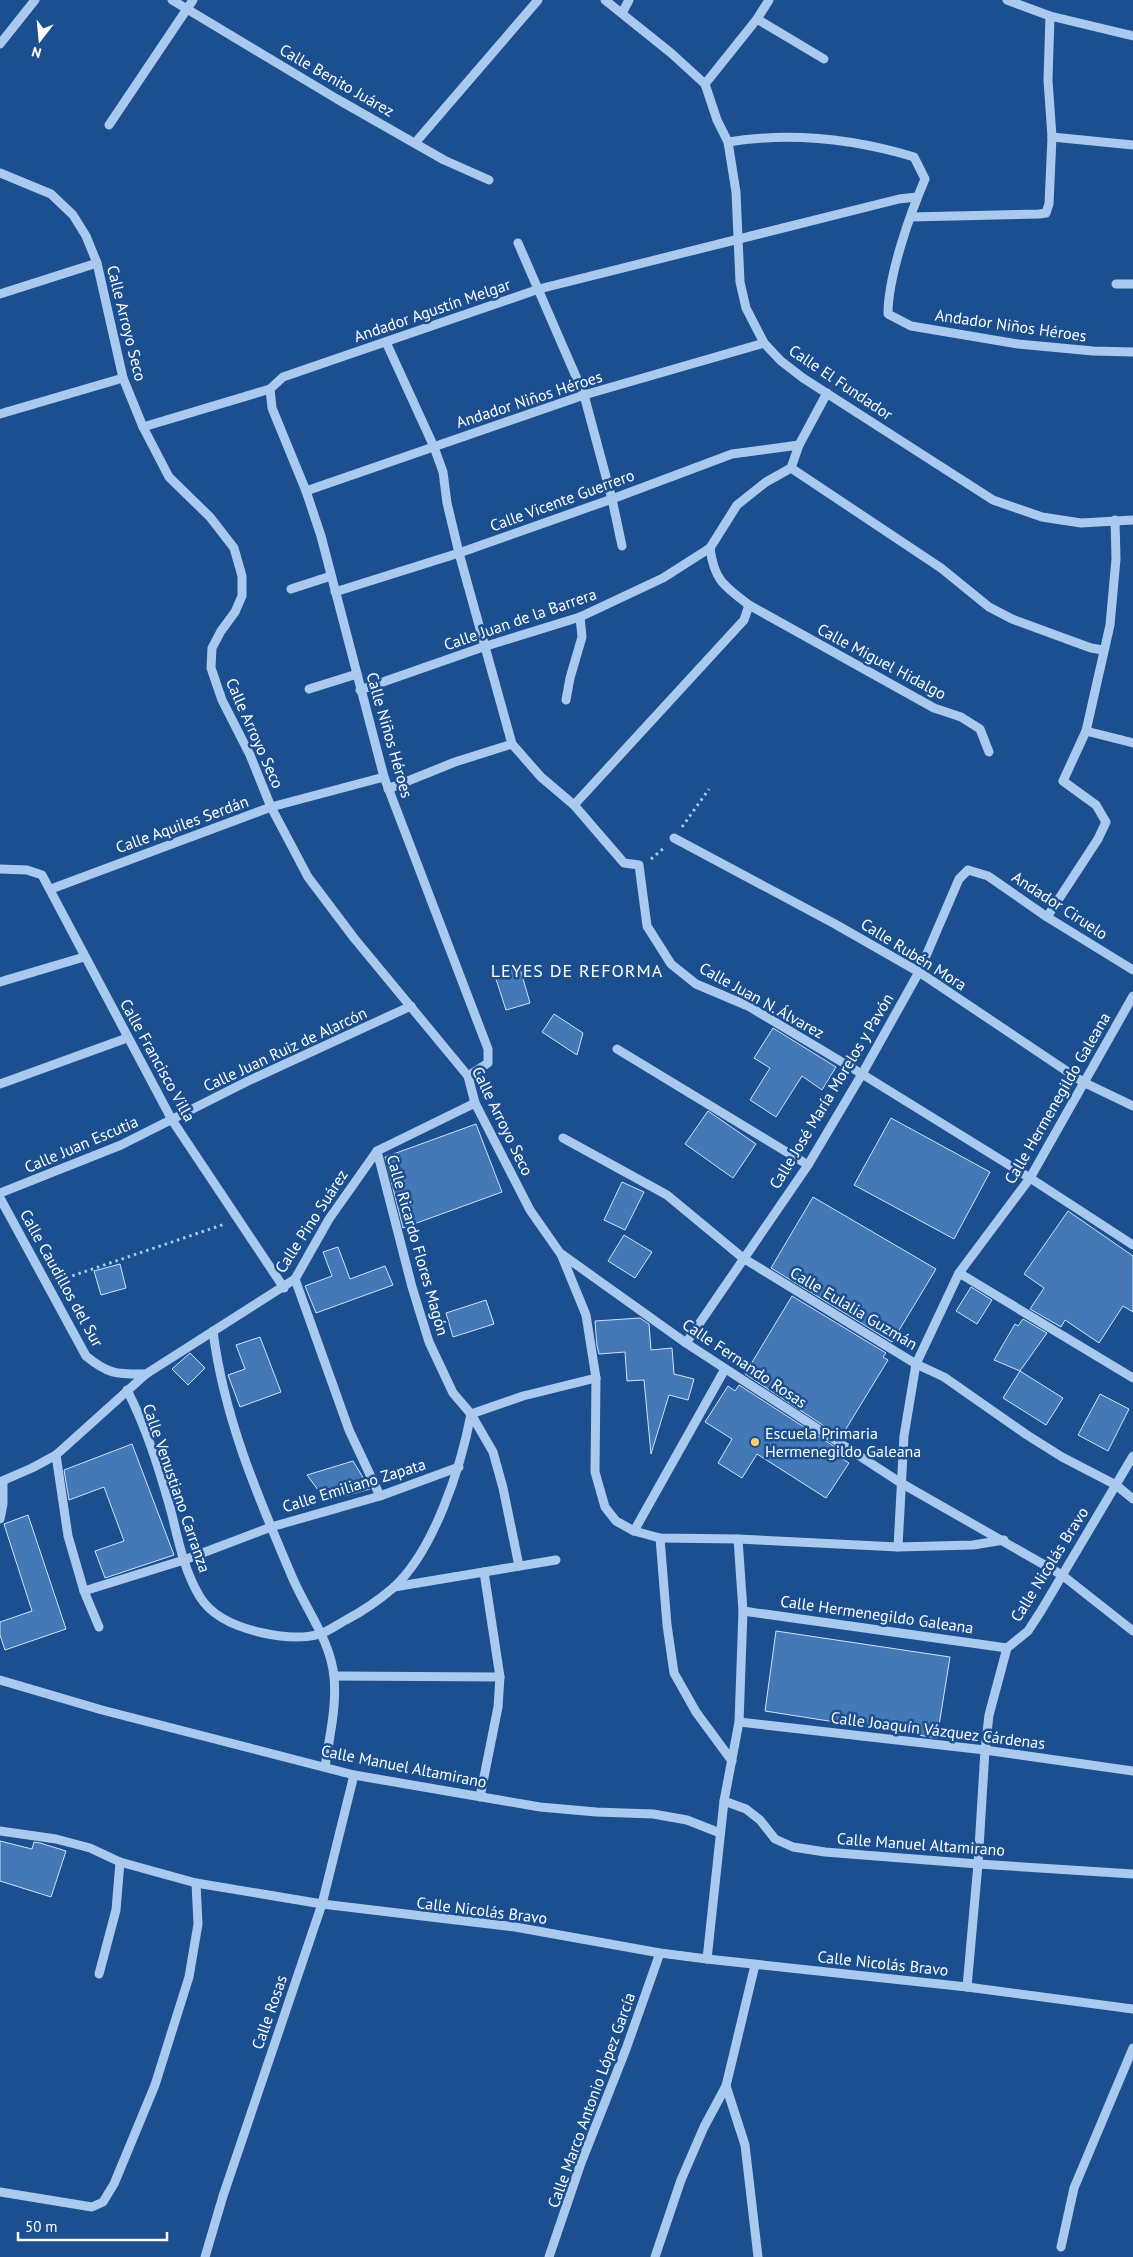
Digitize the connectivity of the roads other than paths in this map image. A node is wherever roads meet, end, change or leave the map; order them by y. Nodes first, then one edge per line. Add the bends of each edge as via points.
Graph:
1 (35, 0) edge
2 (172, 0) edge
3 (193, 0) edge
4 (538, 0) edge
5 (605, 0) edge
6 (629, 0) edge
7 (769, 0) edge
8 (1007, 0) edge
9 (188, 8) junction
10 (622, 13) junction
11 (1050, 16) junction
12 (757, 19) junction
13 (1133, 36) edge
14 (0, 44) edge
15 (824, 59) dead end
16 (706, 84) junction
17 (109, 125) dead end
18 (1052, 137) junction
19 (728, 142) junction
20 (415, 143) junction
21 (1133, 145) edge
22 (0, 173) edge
23 (489, 180) dead end
24 (917, 197) junction
25 (911, 217) junction
26 (738, 240) junction
27 (518, 243) dead end
28 (97, 263) junction
29 (1116, 284) dead end
30 (1133, 284) edge
31 (539, 289) junction
32 (0, 294) edge
33 (386, 342) junction
34 (764, 343) junction
35 (1133, 352) edge
36 (123, 378) junction
37 (270, 389) junction
38 (827, 393) junction
39 (584, 395) junction
40 (0, 414) edge
41 (143, 427) junction
42 (799, 445) junction
43 (434, 447) junction
44 (791, 468) junction
45 (306, 491) junction
46 (612, 499) junction
47 (1115, 520) junction
48 (1133, 520) edge
49 (622, 546) dead end
50 (710, 548) junction
51 (458, 553) junction
52 (331, 576) junction
53 (291, 589) dead end
54 (335, 592) junction
55 (748, 604) junction
56 (580, 617) junction
57 (483, 647) junction
58 (1103, 650) junction
59 (357, 674) junction
60 (309, 689) dead end
61 (360, 690) junction
62 (566, 700) dead end
63 (1086, 731) junction
64 (1133, 743) edge
65 (512, 744) junction
66 (989, 752) dead end
67 (384, 777) junction
68 (388, 789) junction
69 (574, 806) junction
70 (271, 807) junction
71 (674, 838) dead end
72 (0, 869) edge
73 (968, 870) joint
74 (51, 889) junction
75 (1046, 917) junction
76 (84, 957) junction
77 (1133, 970) edge
78 (919, 972) junction
79 (0, 982) edge
80 (1133, 996) edge
81 (411, 1006) junction
82 (127, 1038) junction
83 (617, 1049) dead end
84 (862, 1074) junction
85 (468, 1076) junction
86 (1083, 1082) junction
87 (0, 1084) edge
88 (475, 1103) junction
89 (1133, 1106) edge
90 (172, 1120) junction
91 (563, 1138) dead end
92 (376, 1151) junction
93 (808, 1165) junction
94 (1030, 1178) junction
95 (0, 1193) edge
96 (0, 1198) edge
97 (1133, 1245) edge
98 (560, 1253) junction
99 (742, 1258) junction
100 (960, 1273) junction
101 (295, 1280) junction
102 (602, 1283) joint
103 (284, 1288) junction
104 (213, 1331) junction
105 (686, 1343) junction
106 (916, 1364) junction
107 (725, 1369) junction
108 (146, 1374) junction
109 (596, 1378) junction
110 (1133, 1378) edge
111 (127, 1390) junction
112 (471, 1414) junction
113 (56, 1455) junction
114 (1133, 1456) edge
115 (459, 1467) junction
116 (2, 1481) edge
117 (901, 1483) junction
118 (1116, 1485) junction
119 (380, 1496) junction
120 (1133, 1500) edge
121 (0, 1519) edge
122 (271, 1527) junction
123 (634, 1531) junction
124 (660, 1538) junction
125 (738, 1539) junction
126 (1004, 1540) junction
127 (898, 1547) junction
128 (184, 1560) junction
129 (556, 1560) dead end
130 (519, 1566) junction
131 (484, 1572) junction
132 (1062, 1575) junction
133 (394, 1587) junction
134 (84, 1591) junction
135 (743, 1611) junction
136 (99, 1627) dead end
137 (1133, 1631) edge
138 (320, 1634) junction
139 (1007, 1648) junction
140 (334, 1676) junction
141 (500, 1677) junction
142 (0, 1680) edge
143 (739, 1722) junction
144 (984, 1750) junction
145 (732, 1761) junction
146 (325, 1767) junction
147 (1133, 1771) edge
148 (354, 1775) junction
149 (480, 1797) junction
150 (724, 1800) junction
151 (0, 1831) edge
152 (720, 1833) junction
153 (120, 1862) junction
154 (978, 1864) junction
155 (1133, 1874) edge
156 (196, 1883) junction
157 (322, 1904) junction
158 (660, 1953) junction
159 (707, 1959) junction
160 (755, 1965) junction
161 (99, 1974) dead end
162 (967, 1987) junction
163 (1133, 2009) edge
164 (1133, 2048) edge
165 (726, 2086) junction
166 (0, 2192) edge
167 (1061, 2247) dead end
168 (206, 2257) edge
169 (550, 2257) edge
170 (655, 2257) edge
171 (758, 2257) edge

1 - 14 street
2 - 9 street, Calle Benito Juárez
3 - 9 street
4 - 20 street
5 - 10 street
6 - 10 street
7 - 12 street
8 - 11 street
9 - 17 street
9 - 20 street, Calle Benito Juárez
10 - 16 street
11 - 13 street
11 - 18 street via 1048,80
12 - 15 street
12 - 16 street
16 - 19 street, Calle El Fundador
18 - 21 street
18 - 25 street via 1046,212
19 - 24 street via 760,137 835,140 881,147 914,157 925,179
19 - 26 street, Calle El Fundador via 736,192
20 - 23 street, Calle Benito Juárez
22 - 28 street, Calle Arroyo Seco via 52,194 74,215
24 - 25 street
24 - 26 street, Andador Agustín Melgar
25 - 35 street, Andador Niños Héroes via 888,293 888,314 911,326 1018,344
26 - 31 street, Andador Agustín Melgar
26 - 34 street, Calle El Fundador via 740,282 746,308
27 - 31 street
28 - 32 street
28 - 36 street, Calle Arroyo Seco
29 - 30 street
31 - 33 street, Andador Agustín Melgar
31 - 39 street
33 - 37 street, Andador Agustín Melgar via 283,377
33 - 43 street
34 - 38 street, Calle El Fundador via 781,361
34 - 39 street, Andador Niños Héroes
36 - 40 street
36 - 41 street, Calle Arroyo Seco
37 - 41 street, Andador Agustín Melgar
37 - 45 street, Calle Niños Héroes via 272,408
38 - 42 street
38 - 47 street, Calle El Fundador via 993,500 1052,519 1081,523
39 - 43 street, Andador Niños Héroes
39 - 46 street
41 - 70 street, Calle Arroyo Seco via 169,477 210,517 234,548 242,576 242,596 212,648 211,668 222,700 250,755
42 - 44 street
42 - 46 street, Calle Vicente Guerrero via 732,454
43 - 45 street, Andador Niños Héroes
43 - 51 street via 443,472
44 - 50 street via 736,505
44 - 58 street via 941,568 989,607 1012,619
45 - 52 street, Calle Niños Héroes
46 - 49 street
46 - 51 street, Calle Vicente Guerrero
47 - 48 street, Calle El Fundador
47 - 58 street via 1116,559 1110,625
50 - 55 street, Calle Miguel Hidalgo via 712,567 726,587
50 - 56 street, Calle Juan de la Barrera via 663,578
51 - 54 street, Calle Vicente Guerrero
51 - 57 street
52 - 53 street
52 - 54 street, Calle Niños Héroes
54 - 59 street, Calle Niños Héroes
55 - 66 street, Calle Miguel Hidalgo via 934,708 961,717 980,729
55 - 69 street via 744,620
56 - 57 street, Calle Juan de la Barrera
56 - 62 street via 582,637
57 - 61 street, Calle Juan de la Barrera
57 - 65 street
58 - 63 street
59 - 60 street
59 - 61 street, Calle Niños Héroes
61 - 67 street, Calle Niños Héroes
63 - 64 street
63 - 75 street via 1063,781 1096,805 1106,822
65 - 68 street via 455,762
65 - 69 street, Calle Juan N. Álvarez via 541,778
67 - 68 street, Calle Niños Héroes
67 - 70 street, Calle Aquiles Serdán
68 - 85 street, Calle Niños Héroes via 488,1049 488,1063
69 - 84 street, Calle Juan N. Álvarez via 624,863 640,865 647,926 671,964 696,984 748,1006
70 - 74 street, Calle Aquiles Serdán
70 - 81 street, Calle Arroyo Seco via 308,877
71 - 78 street, Calle Rubén Mora
72 - 74 street, Calle Francisco Villa via 27,870 42,875
73 - 75 street, Andador Ciruelo via 988,876
73 - 78 street, Calle José María Morelos y Pavón via 958,879
74 - 76 street, Calle Francisco Villa
75 - 77 street, Andador Ciruelo
76 - 79 street
76 - 82 street, Calle Francisco Villa
78 - 84 street, Calle José María Morelos y Pavón
78 - 86 street, Calle Rubén Mora
80 - 86 street, Calle Hermenegildo Galeana
81 - 85 street, Calle Arroyo Seco
81 - 90 street, Calle Juan Ruiz de Alarcón
82 - 87 street
82 - 90 street, Calle Francisco Villa
83 - 93 street
84 - 93 street, Calle José María Morelos y Pavón
84 - 94 street, Calle Juan N. Álvarez
85 - 88 street, Calle Arroyo Seco
86 - 89 street, Calle Rubén Mora
86 - 94 street, Calle Hermenegildo Galeana
88 - 92 street, Calle Pino Suárez
88 - 98 street, Calle Arroyo Seco via 530,1210
90 - 95 street, Calle Juan Escutia via 121,1145
90 - 103 street, Calle Francisco Villa
91 - 99 street, Calle Eulalia Guzmán via 667,1195
92 - 101 street, Calle Pino Suárez via 329,1219
92 - 112 street, Calle Ricardo Flores Magón via 429,1342 453,1393
93 - 99 street, Calle José María Morelos y Pavón
94 - 97 street, Calle Juan N. Álvarez
94 - 100 street, Calle Hermenegildo Galeana
96 - 108 street, Calle Caudillos del Sur via 86,1356 102,1369 121,1374
98 - 102 street, Calle Arroyo Seco
98 - 109 street, Calle Arroyo Seco via 586,1315
99 - 105 street, Calle José María Morelos y Pavón
99 - 106 street, Calle Eulalia Guzmán
100 - 106 street, Calle Hermenegildo Galeana
100 - 110 street
101 - 103 street, Calle Pino Suárez
101 - 119 street via 349,1430
102 - 105 street, Calle Fernando Rosas
103 - 104 street, Calle Pino Suárez
104 - 108 street, Calle Pino Suárez
104 - 122 street via 226,1401 243,1458
105 - 107 street, Calle Fernando Rosas
106 - 117 street, Calle Hermenegildo Galeana via 904,1436
106 - 118 street, Calle Eulalia Guzmán via 944,1377 1062,1457
107 - 117 street, Calle Fernando Rosas
107 - 123 street
108 - 111 street, Calle Pino Suárez
109 - 112 street via 523,1396
109 - 123 street, Calle Arroyo Seco via 595,1472 605,1507 616,1521
111 - 113 street, Calle Pino Suárez
111 - 128 street, Calle Venustiano Carranza via 141,1418 162,1480
112 - 115 street
112 - 130 street, Calle Ricardo Flores Magón via 493,1452 504,1488
113 - 116 street, Calle Pino Suárez
113 - 134 street via 68,1536
114 - 118 street, Calle Nicolás Bravo
115 - 119 street, Calle Emiliano Zapata
115 - 133 street, Calle Venustiano Carranza via 450,1493 417,1558
116 - 121 street via 4,1504
117 - 126 street, Calle Fernando Rosas
117 - 127 street, Calle Hermenegildo Galeana
118 - 120 street, Calle Eulalia Guzmán
118 - 132 street, Calle Nicolás Bravo
119 - 122 street, Calle Emiliano Zapata
122 - 128 street, Calle Emiliano Zapata
122 - 138 street
123 - 124 street, Calle Arroyo Seco
124 - 125 street
124 - 145 street via 674,1673 696,1712
125 - 127 street
125 - 135 street
126 - 127 street via 973,1545
126 - 132 street, Calle Fernando Rosas
128 - 134 street, Calle Emiliano Zapata
128 - 138 street, Calle Venustiano Carranza via 200,1598 229,1622 278,1637
129 - 130 street
130 - 131 street
131 - 133 street
131 - 141 street
132 - 137 street, Calle Fernando Rosas
132 - 139 street, Calle Nicolás Bravo via 1028,1631
133 - 138 street, Calle Venustiano Carranza via 360,1612
134 - 136 street
135 - 139 street, Calle Hermenegildo Galeana
135 - 143 street
138 - 140 street via 330,1654
139 - 144 street, Calle Nicolás Bravo
140 - 141 street
140 - 146 street via 334,1705
141 - 149 street via 498,1707
142 - 146 street, Calle Manuel Altamirano via 102,1710
143 - 144 street, Calle Joaquín Vázquez Cárdenas
143 - 145 street
144 - 147 street, Calle Joaquín Vázquez Cárdenas
144 - 154 street, Calle Nicolás Bravo
145 - 150 street
146 - 148 street, Calle Manuel Altamirano
148 - 149 street, Calle Manuel Altamirano
148 - 157 street, Calle Rosas
149 - 152 street, Calle Manuel Altamirano via 540,1807 653,1814 687,1820
150 - 152 street
150 - 154 street, Calle Manuel Altamirano via 746,1809 775,1839 793,1847
151 - 153 street, Calle Nicolás Bravo via 56,1839 90,1848
152 - 159 street
153 - 156 street, Calle Nicolás Bravo
153 - 161 street via 116,1910
154 - 155 street, Calle Manuel Altamirano
154 - 162 street, Calle Nicolás Bravo
156 - 157 street, Calle Nicolás Bravo
156 - 166 street via 198,1924 189,1977 152,2093 114,2184 103,2202 92,2207
157 - 158 street, Calle Nicolás Bravo via 515,1927
157 - 168 street, Calle Rosas
158 - 159 street, Calle Nicolás Bravo
158 - 169 street, Calle Marco Antonio López García via 581,2162
159 - 160 street, Calle Nicolás Bravo
160 - 162 street, Calle Nicolás Bravo
160 - 165 street
162 - 163 street, Calle Nicolás Bravo
164 - 167 street via 1074,2188
165 - 170 street via 681,2180
165 - 171 street via 745,2146

